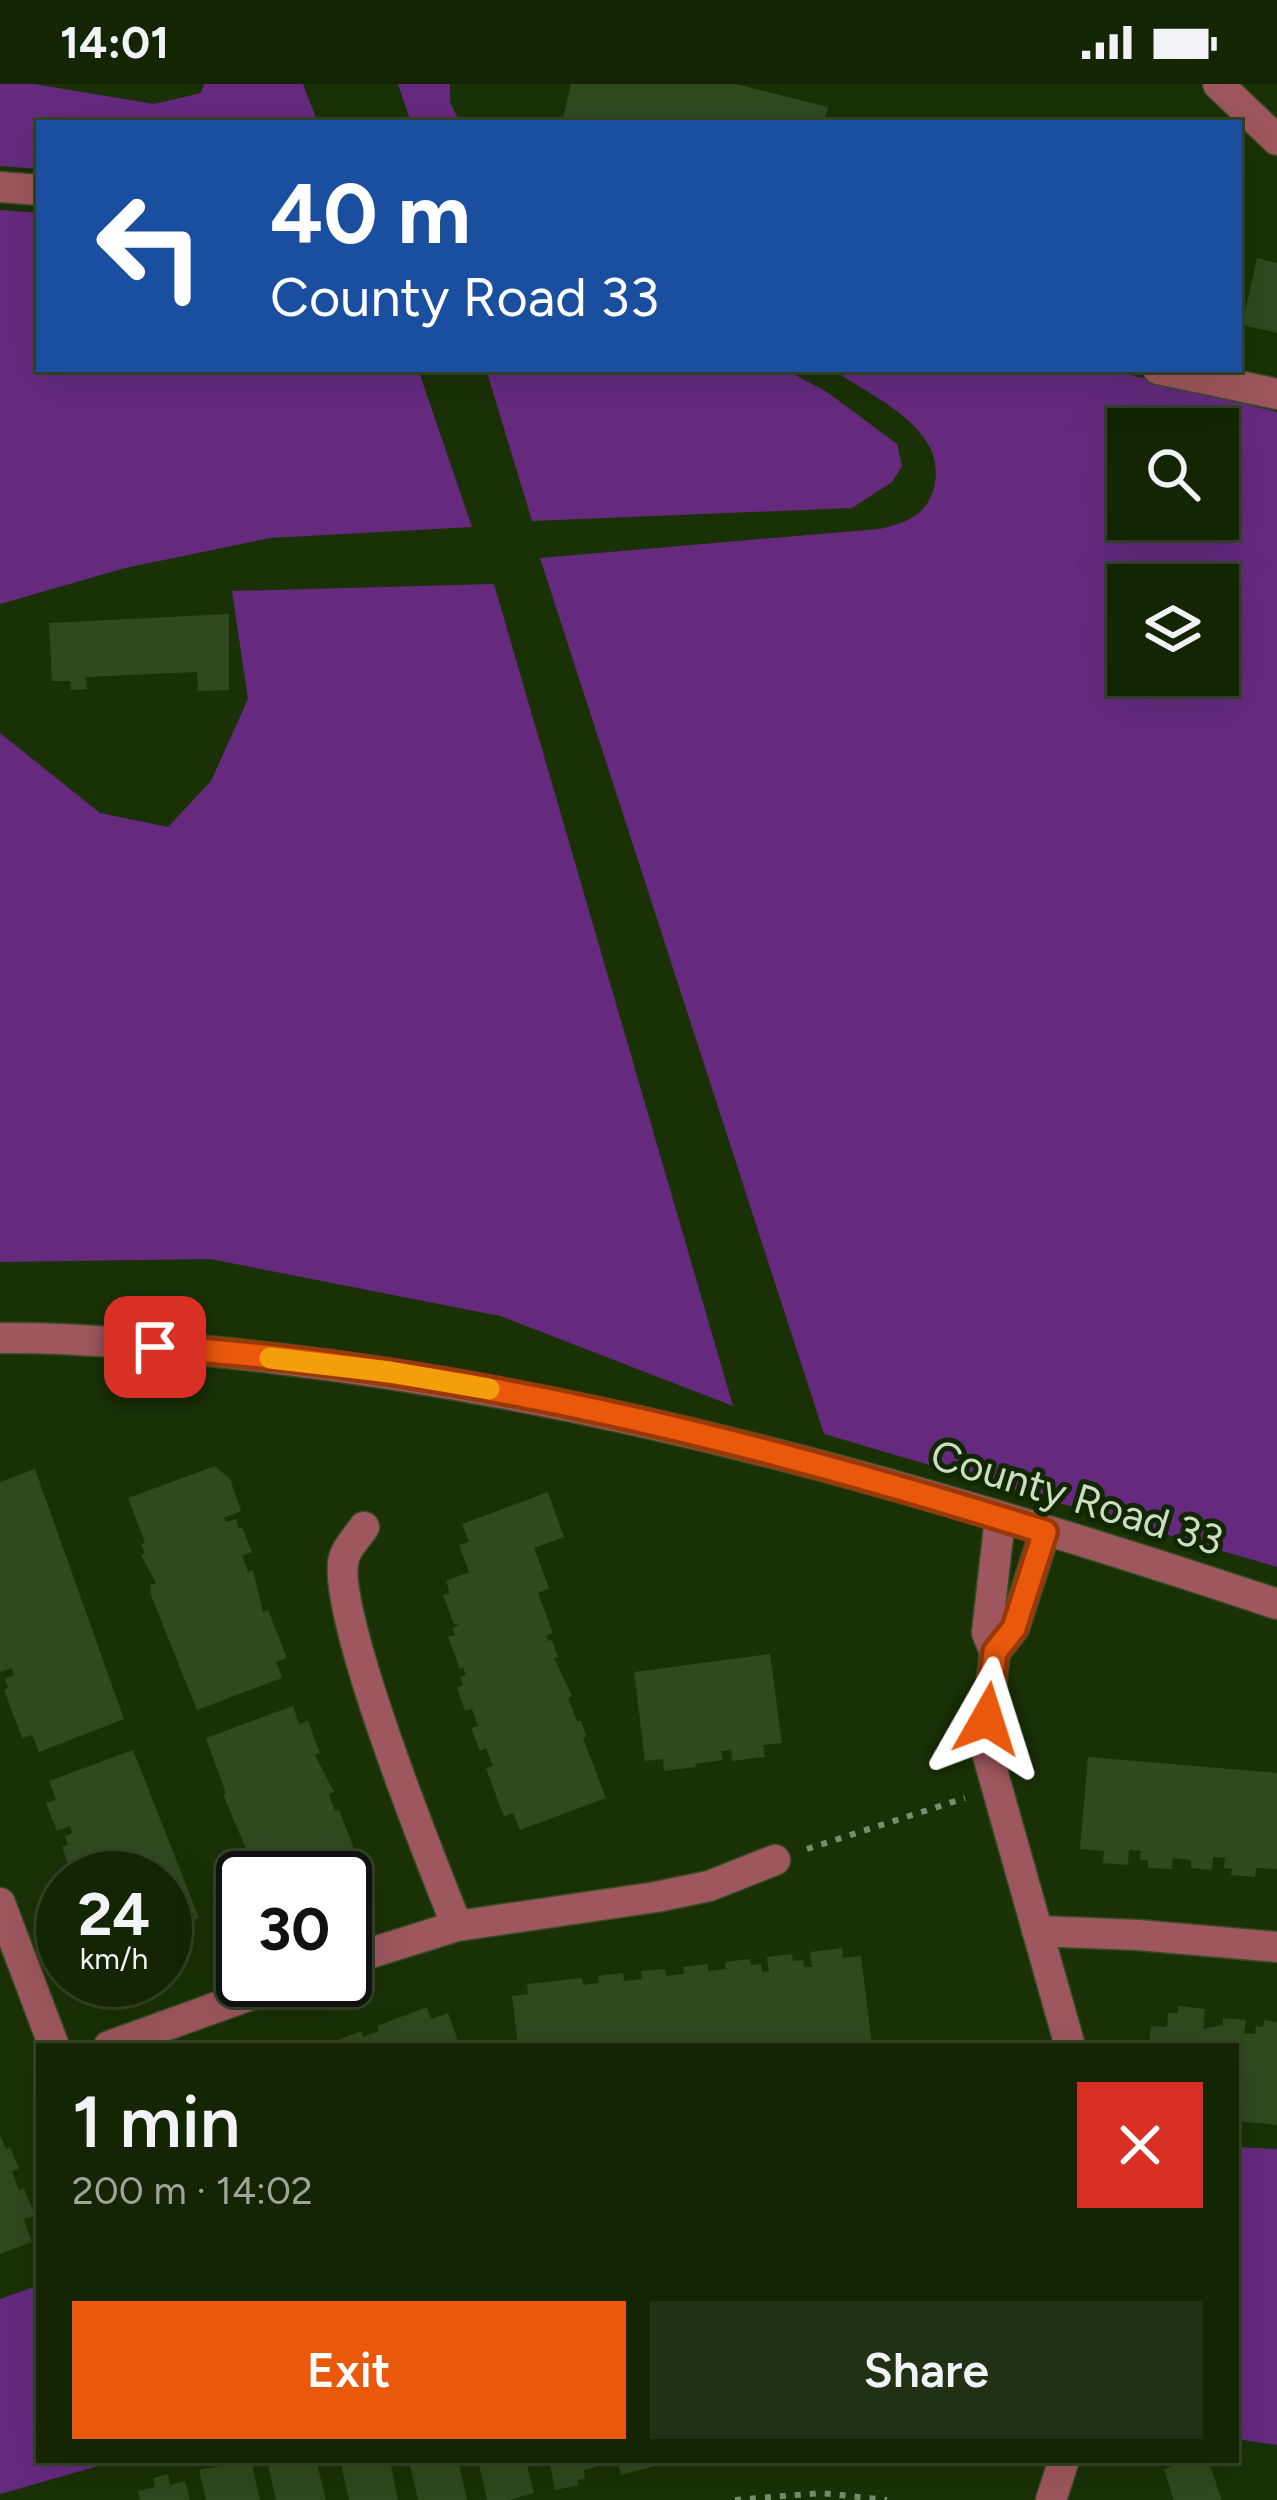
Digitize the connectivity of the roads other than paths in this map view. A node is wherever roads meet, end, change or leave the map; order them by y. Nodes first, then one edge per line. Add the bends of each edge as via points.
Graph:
1 (1218, 84) edge
2 (1277, 140) edge
3 (0, 187) edge
4 (36, 190) edge
5 (1172, 372) edge
6 (1277, 394) edge
7 (0, 1338) edge
8 (1000, 1518) junction
9 (364, 1527) dead end
10 (1045, 1532) junction
11 (1277, 1604) edge
12 (995, 1652) junction
13 (775, 1860) road end
14 (0, 1903) edge
15 (458, 1926) junction
16 (1037, 1931) junction
17 (1277, 1947) edge
18 (372, 1953) edge
19 (217, 2007) edge
20 (53, 2043) edge
21 (117, 2043) edge
22 (1069, 2043) edge
23 (1063, 2463) edge
24 (1051, 2500) edge

1 - 2 street
3 - 4 street
5 - 6 street
7 - 8 street, County Road 33 via 202,1350 532,1397 790,1457
8 - 10 street, County Road 33
8 - 12 street via 987,1633
9 - 15 street via 344,1556 344,1598 413,1816
10 - 11 street, County Road 33
10 - 12 street via 1014,1628
12 - 16 street via 988,1756
13 - 15 street via 656,1898
14 - 20 street
15 - 18 street
16 - 17 street
16 - 22 street
19 - 21 street
23 - 24 street

